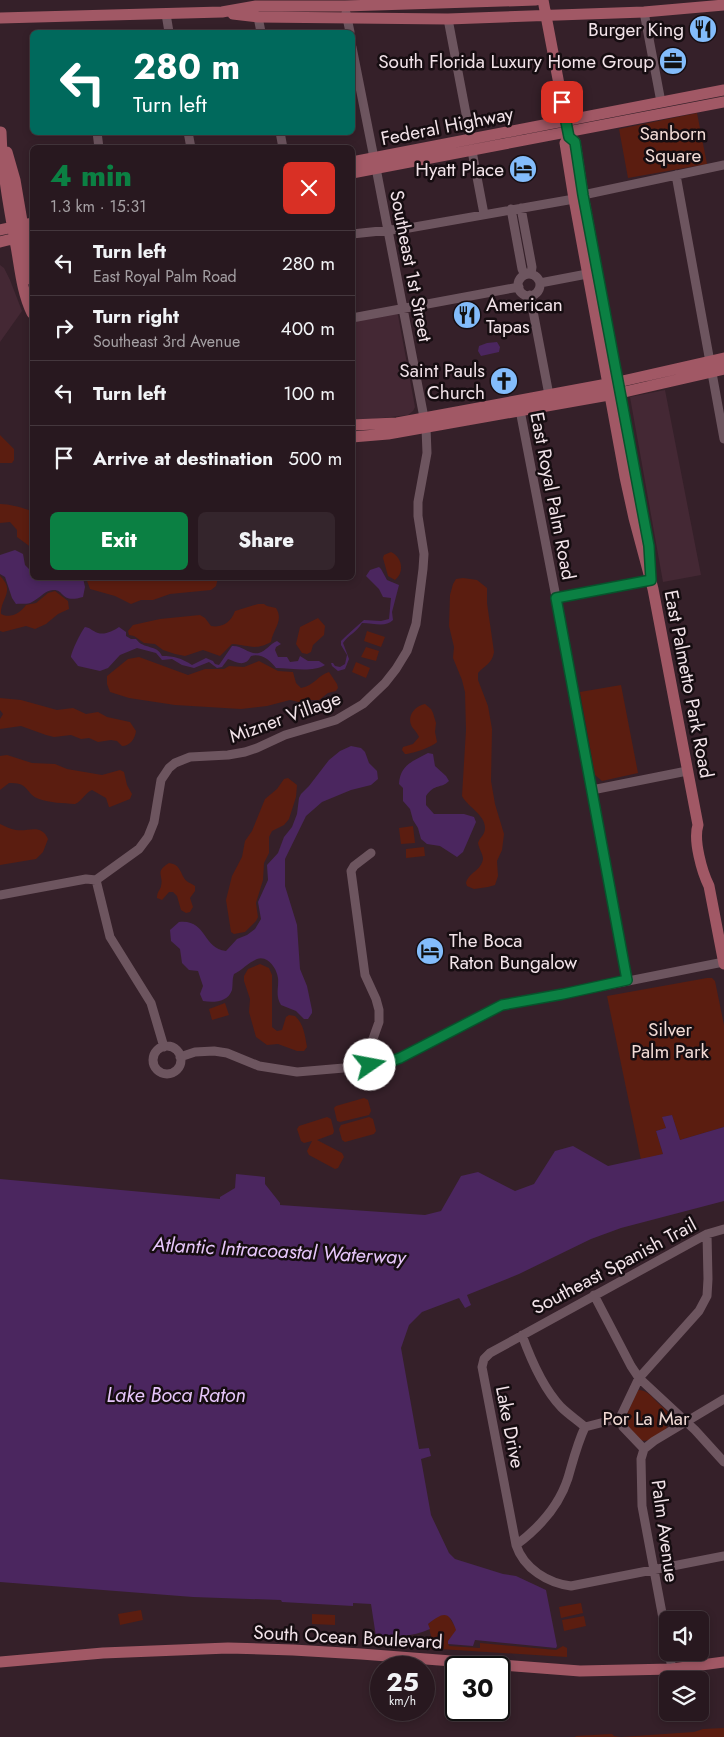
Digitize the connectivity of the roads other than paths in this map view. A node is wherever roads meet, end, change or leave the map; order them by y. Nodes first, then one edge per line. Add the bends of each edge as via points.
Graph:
1 (536, 0) edge
2 (543, 0) edge
3 (724, 6) edge
4 (222, 12) junction
5 (346, 12) junction
6 (644, 12) junction
7 (166, 14) junction
8 (258, 16) junction
9 (546, 16) junction
10 (0, 18) edge
11 (448, 19) junction
12 (170, 30) edge
13 (261, 30) edge
14 (350, 30) edge
15 (355, 62) edge
16 (724, 90) edge
17 (661, 102) junction
18 (724, 102) edge
19 (1, 128) edge
20 (568, 131) junction
21 (471, 145) junction
22 (375, 163) junction
23 (724, 165) edge
24 (355, 169) edge
25 (676, 175) junction
26 (578, 197) junction
27 (521, 208) junction
28 (511, 209) junction
29 (484, 214) junction
30 (0, 230) edge
31 (23, 231) edge
32 (388, 231) junction
33 (355, 234) edge
34 (0, 242) edge
35 (30, 269) edge
36 (528, 274) junction
37 (587, 274) junction
38 (540, 282) junction
39 (519, 287) junction
40 (530, 295) junction
41 (30, 308) edge
42 (403, 309) junction
43 (355, 317) edge
44 (724, 358) edge
45 (710, 367) junction
46 (724, 369) edge
47 (614, 389) junction
48 (549, 395) junction
49 (519, 405) junction
50 (425, 423) junction
51 (355, 425) edge
52 (355, 437) edge
53 (724, 439) edge
54 (651, 580) junction
55 (556, 598) junction
56 (687, 771) junction
57 (592, 790) junction
58 (371, 853) dead end
59 (96, 880) junction
60 (0, 895) edge
61 (724, 963) edge
62 (627, 980) junction
63 (164, 1047) junction
64 (180, 1057) junction
65 (370, 1065) junction
66 (724, 1229) edge
67 (707, 1234) junction
68 (594, 1295) junction
69 (522, 1335) junction
70 (638, 1378) junction
71 (724, 1399) edge
72 (620, 1418) junction
73 (686, 1422) junction
74 (586, 1427) junction
75 (644, 1449) junction
76 (724, 1462) edge
77 (516, 1545) junction
78 (724, 1556) edge
79 (653, 1570) junction
80 (661, 1611) edge
81 (671, 1661) edge
82 (0, 1662) edge
83 (724, 1662) edge
84 (672, 1669) junction

1 - 5 main road
2 - 9 main road, East Palmetto Park Road
3 - 6 main road
4 - 5 main road via 256,6
4 - 7 main road
4 - 8 main road
5 - 8 main road
5 - 11 main road
5 - 14 street
6 - 9 main road
6 - 17 street
7 - 10 main road
7 - 12 street
8 - 13 street
9 - 11 main road
9 - 20 main road, East Palmetto Park Road
11 - 21 street
15 - 22 street, Southeast 1st Street
16 - 17 main road, Federal Highway
17 - 20 main road, Federal Highway
18 - 20 main road, Federal Highway
19 - 31 main road via 1,152
20 - 21 main road, Federal Highway
20 - 26 main road, East Palmetto Park Road via 565,143
21 - 22 main road, Federal Highway
21 - 22 main road, Federal Highway via 393,154
21 - 29 street
22 - 24 main road, Federal Highway
22 - 32 street, Southeast 1st Street
23 - 25 street
25 - 26 street
25 - 45 street
26 - 27 street
26 - 37 main road, East Palmetto Park Road
26 - 47 main road, East Palmetto Park Road
27 - 28 street
27 - 36 street via 532,267
28 - 29 street
28 - 36 street via 522,269
29 - 32 street
30 - 31 main road
31 - 34 main road
31 - 35 main road
31 - 41 main road via 21,276
32 - 33 street
32 - 42 street, Southeast 1st Street
36 - 38 street
36 - 39 street via 520,280
37 - 38 street
37 - 47 main road, East Palmetto Park Road
38 - 40 street via 539,289
39 - 40 street
39 - 42 street
40 - 48 street, East Royal Palm Road
42 - 43 street
42 - 50 street, Southeast 1st Street
44 - 45 main road
45 - 46 main road
45 - 47 main road
45 - 53 street
47 - 48 main road
47 - 49 main road
47 - 54 main road, East Palmetto Park Road via 649,546
48 - 49 main road
49 - 50 main road
49 - 55 street, East Royal Palm Road
50 - 51 main road
50 - 52 main road via 388,434
50 - 59 street, Mizner Village via 427,453 418,502 423,570 416,624 407,651 396,669 363,704 336,720 285,735 244,752 190,757 175,763 161,780 154,822 144,843
54 - 55 street
54 - 56 main road, East Palmetto Park Road
55 - 57 street, East Royal Palm Road
56 - 57 street
56 - 61 main road, East Palmetto Park Road via 698,825 696,831 703,875 709,886
57 - 62 street, East Royal Palm Road
58 - 65 street via 350,871 365,975 379,1010
59 - 60 street via 86,878
59 - 63 street via 110,937 151,1003
61 - 62 street
62 - 65 street via 502,1005 400,1058
63 - 64 street via 176,1050
63 - 64 street via 153,1058 161,1073 174,1072 180,1066
64 - 65 street via 214,1051 259,1066 297,1072
66 - 67 street, Southeast Spanish Trail
67 - 68 street, Southeast Spanish Trail
67 - 70 street via 707,1296 699,1311
68 - 69 street, Southeast Spanish Trail
68 - 70 street
69 - 74 street via 548,1389 560,1405
69 - 77 street, Lake Drive via 490,1353 482,1368
70 - 72 street
70 - 73 street
71 - 73 street
72 - 74 street
72 - 75 street via 623,1427
73 - 75 street
73 - 76 street
74 - 77 street via 556,1504 533,1533
75 - 79 street, Palm Avenue via 642,1506
77 - 79 street via 526,1563 560,1584 571,1586
78 - 79 street
79 - 80 street, Palm Avenue
81 - 84 street
82 - 84 main road, South Ocean Boulevard via 103,1653 228,1648 352,1653 580,1671
83 - 84 main road, South Ocean Boulevard

